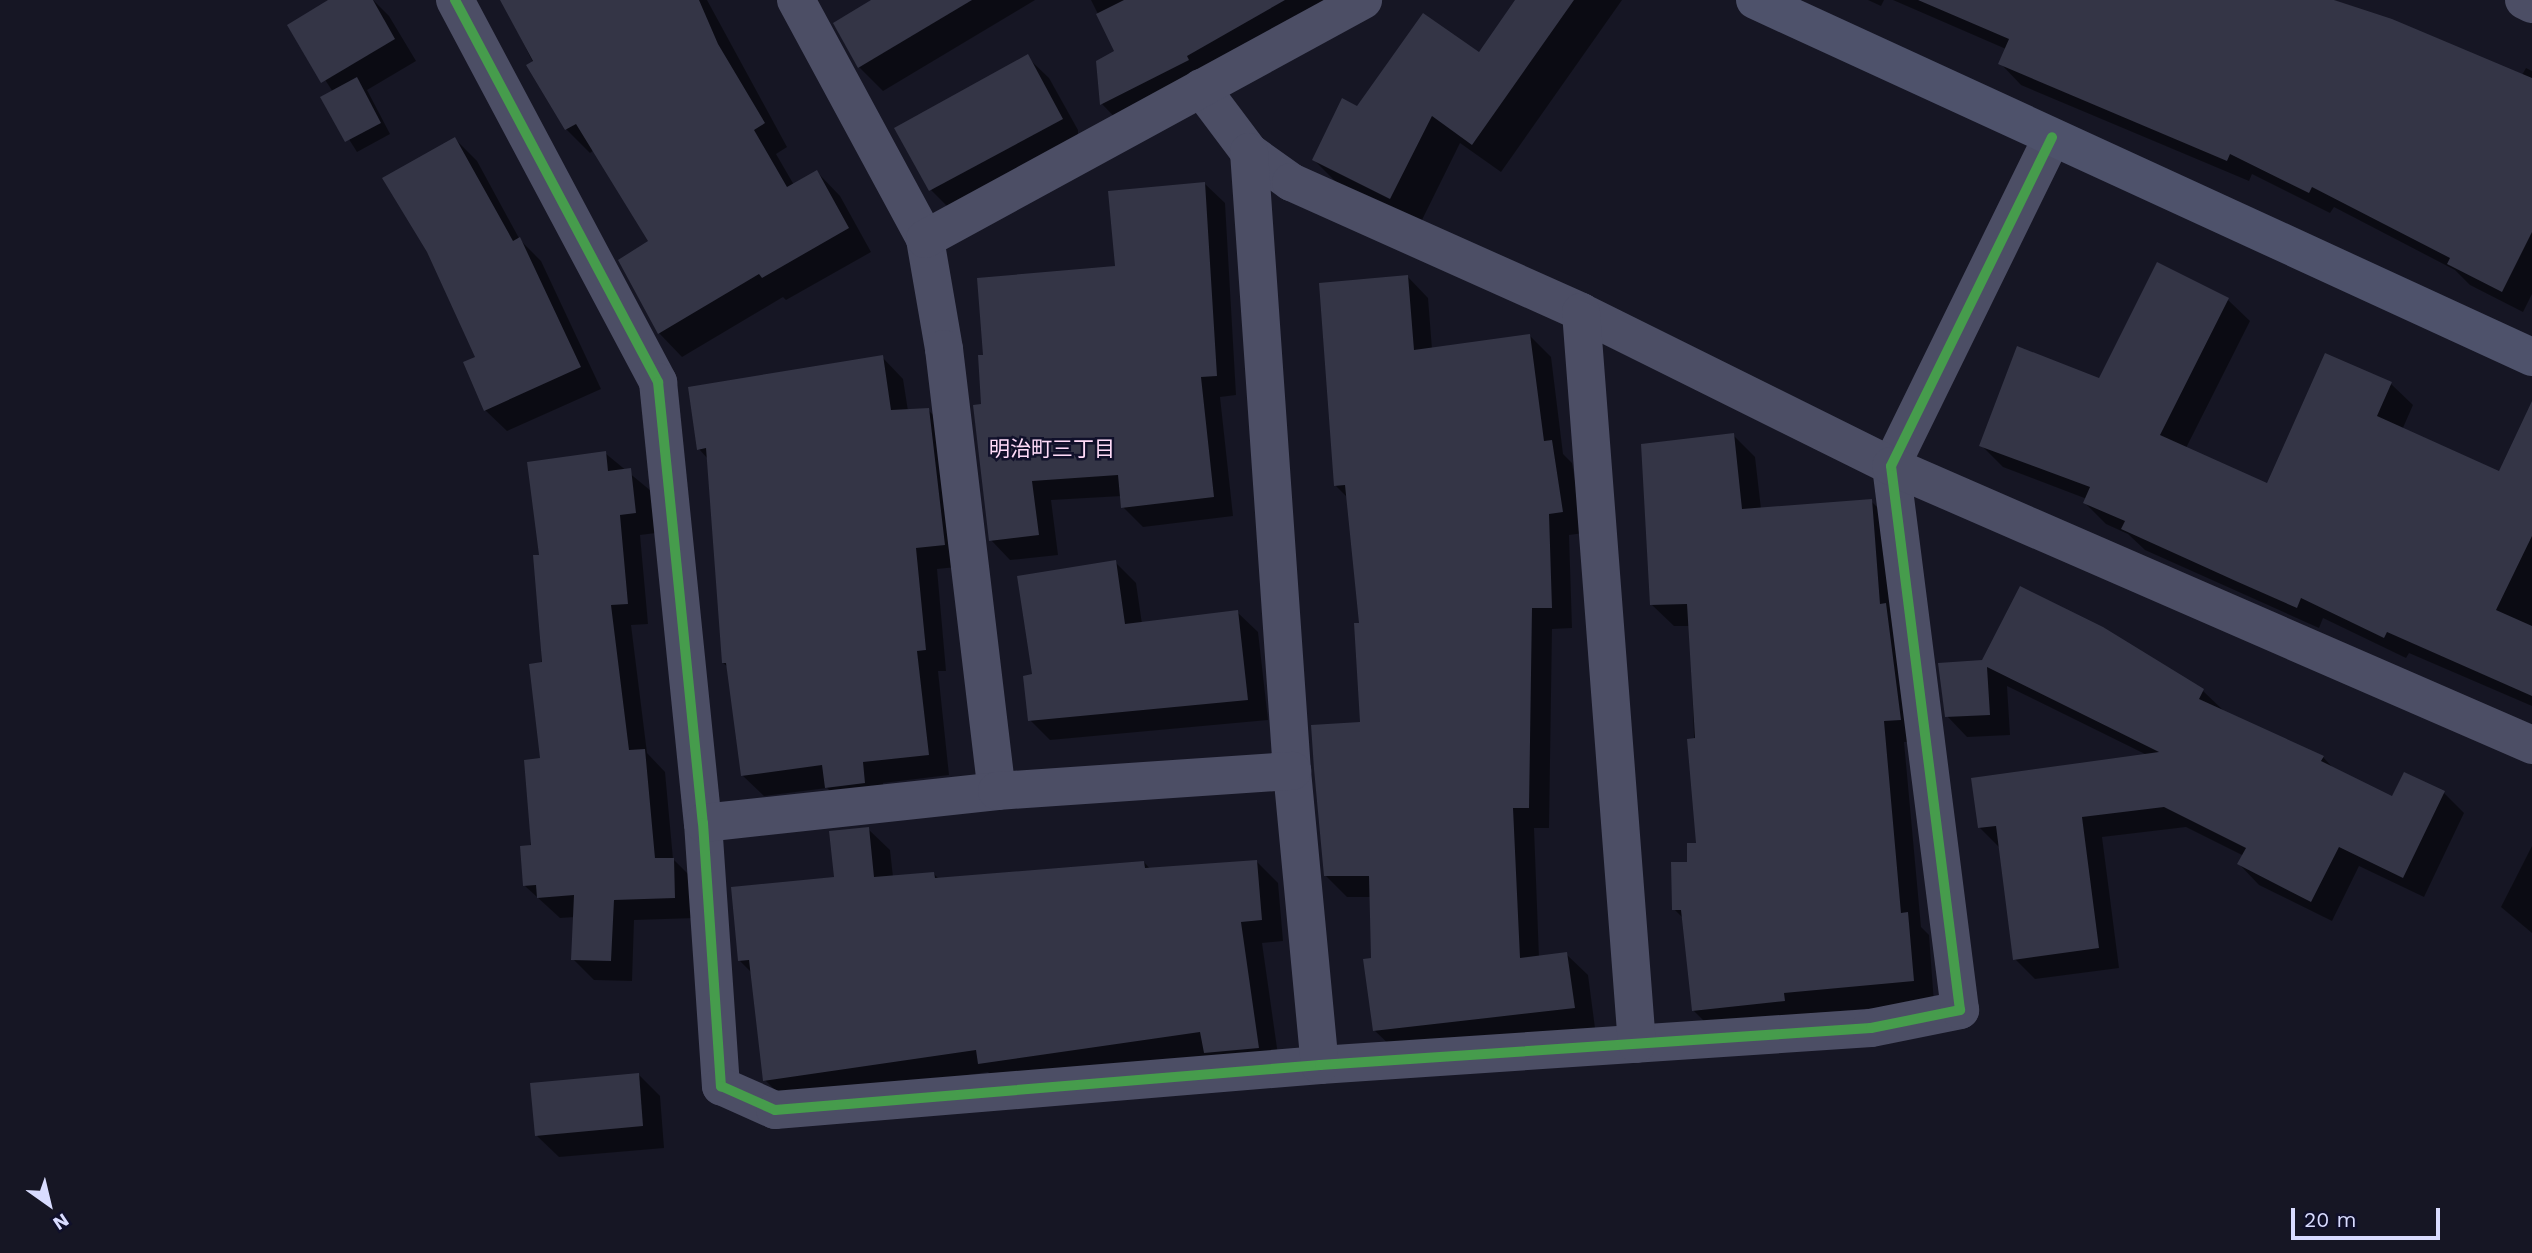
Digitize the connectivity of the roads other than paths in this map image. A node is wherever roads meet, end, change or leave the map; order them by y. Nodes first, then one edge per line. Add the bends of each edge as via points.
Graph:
1 (455, 0) edge
2 (796, 0) edge
3 (1363, 0) edge
4 (1755, 0) edge
5 (2524, 0) edge
6 (2532, 4) edge
7 (1201, 88) junction
8 (2052, 137) junction
9 (1249, 152) junction
10 (925, 239) junction
11 (1581, 312) junction
12 (2530, 349) edge
13 (1891, 466) junction
14 (2532, 744) edge
15 (1292, 771) junction
16 (997, 791) junction
17 (703, 823) junction
18 (1637, 1044) junction
19 (1320, 1065) junction

1 - 17 street via 658,382
2 - 10 street
3 - 7 street
4 - 8 street
5 - 6 street
7 - 9 street
7 - 10 street
8 - 12 street
8 - 13 street
9 - 11 street via 1291,182
9 - 15 street
10 - 16 street via 944,349
11 - 13 street
11 - 18 street
13 - 14 street
13 - 18 street via 1960,1010 1871,1028
15 - 16 street
15 - 19 street
16 - 17 street
17 - 19 street via 721,1086 775,1110
18 - 19 street

